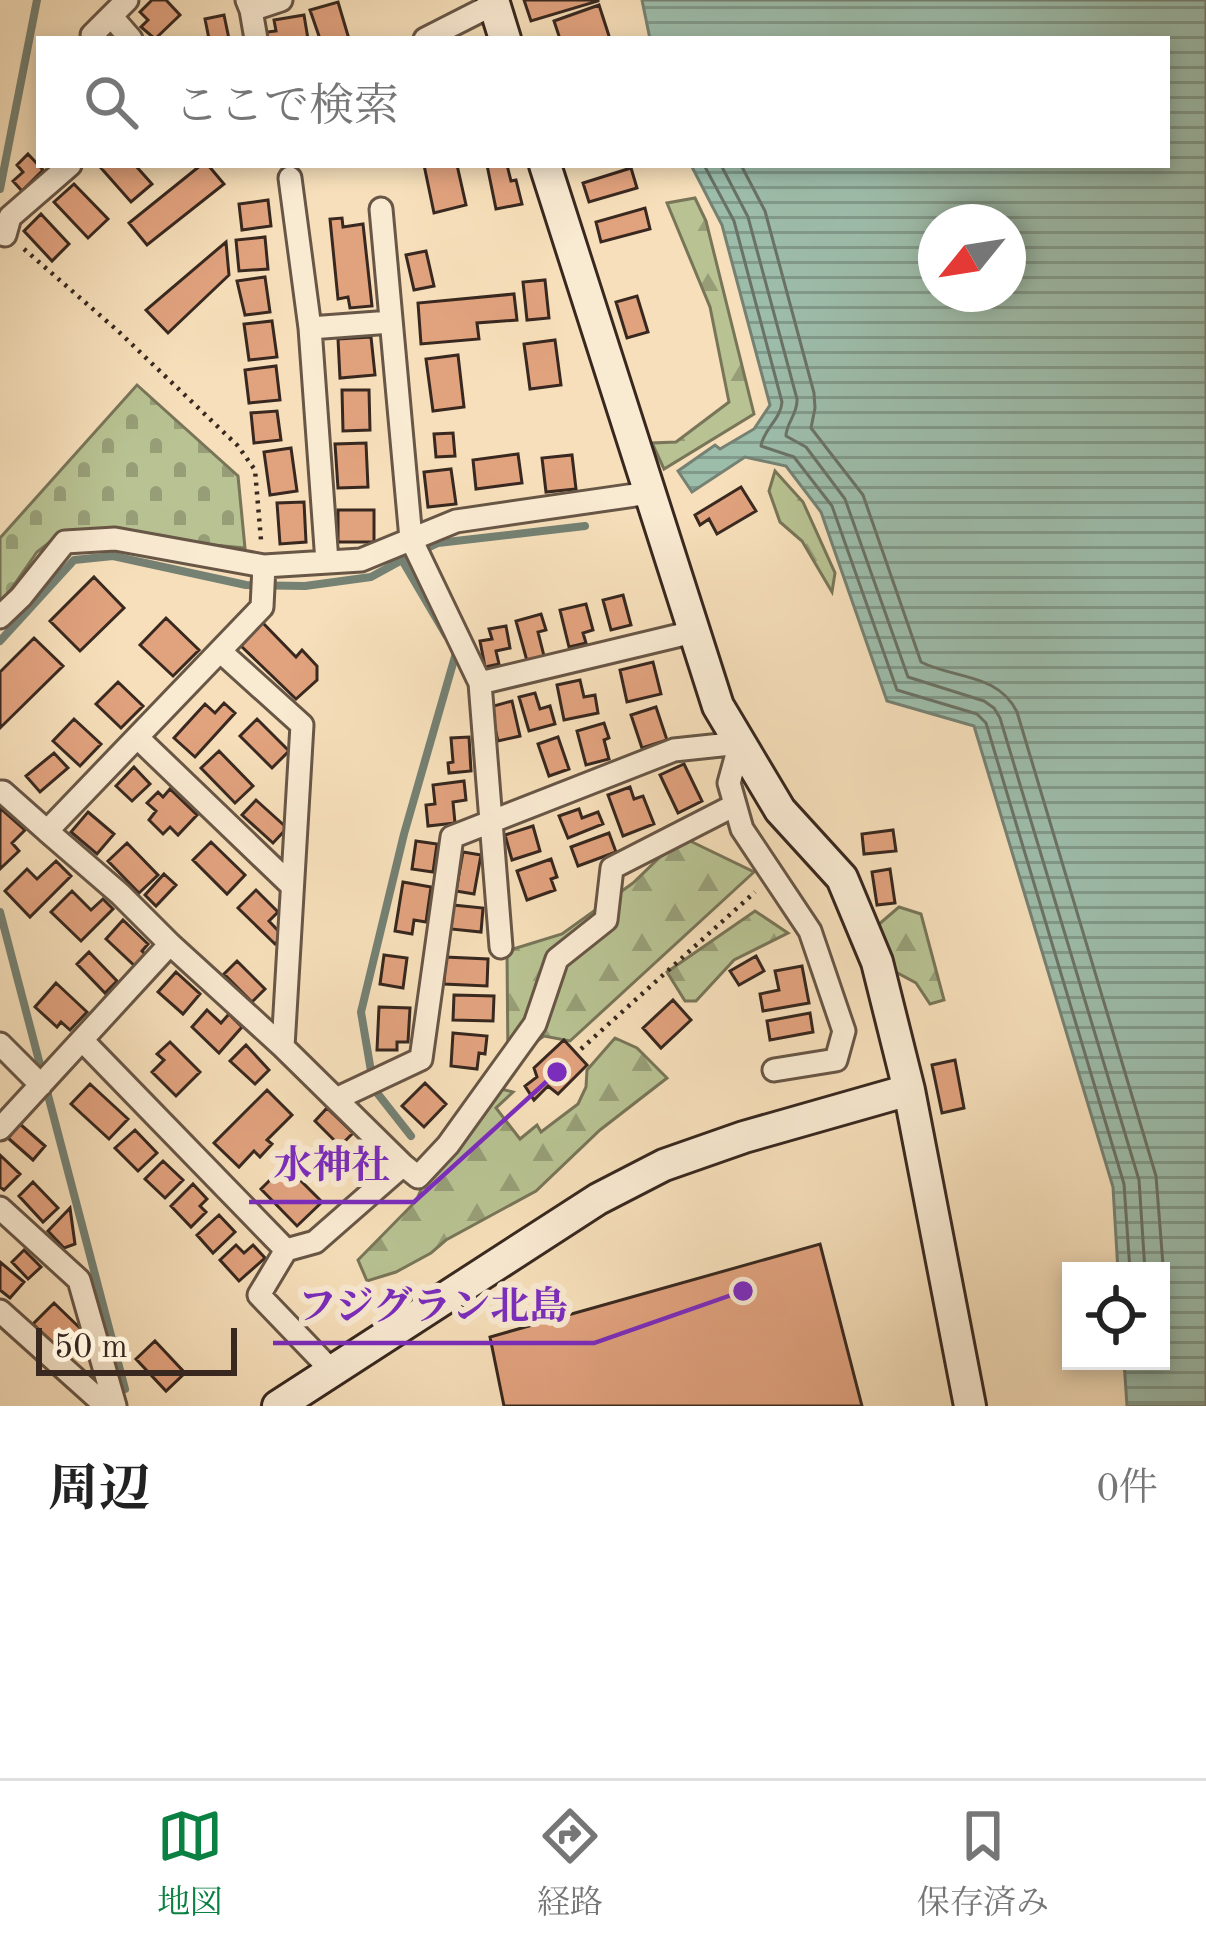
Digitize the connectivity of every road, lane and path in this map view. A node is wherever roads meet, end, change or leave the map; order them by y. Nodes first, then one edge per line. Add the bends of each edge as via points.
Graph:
1 (281, 0) edge
2 (494, 2) edge
3 (249, 5) edge
4 (119, 8) edge
5 (92, 35) dead end
6 (130, 36) edge
7 (255, 36) edge
8 (431, 36) edge
9 (504, 36) edge
10 (67, 168) edge
11 (546, 168) edge
12 (290, 178) dead end
13 (381, 208) dead end
14 (5, 235) joint
15 (391, 322) junction
16 (310, 328) junction
17 (649, 493) junction
18 (411, 539) junction
19 (327, 562) junction
20 (266, 565) junction
21 (0, 617) edge
22 (693, 632) junction
23 (220, 651) junction
24 (480, 682) junction
25 (138, 738) junction
26 (740, 743) junction
27 (0, 792) edge
28 (736, 805) junction
29 (491, 820) junction
30 (46, 831) junction
31 (774, 874) junction
32 (292, 886) junction
33 (170, 944) junction
34 (502, 947) dead end
35 (82, 1040) junction
36 (0, 1045) edge
37 (283, 1047) junction
38 (581, 1049) dead end
39 (774, 1070) dead end
40 (41, 1084) junction
41 (909, 1090) junction
42 (336, 1099) junction
43 (0, 1129) edge
44 (403, 1165) junction
45 (0, 1208) edge
46 (286, 1250) junction
47 (0, 1311) edge
48 (332, 1371) junction
49 (106, 1406) edge
50 (116, 1406) edge
51 (278, 1406) edge
52 (970, 1406) edge

1 - 3 street
2 - 8 street
2 - 9 street
3 - 7 street
4 - 5 street
4 - 6 street
10 - 14 street via 10,217
11 - 17 street
12 - 16 street
13 - 15 street
14 - 20 path via 238,446 254,470
15 - 16 street
15 - 18 street
16 - 19 street
17 - 18 street via 456,521
17 - 22 street
18 - 19 street via 361,560
18 - 24 street
19 - 20 street
20 - 21 street via 116,539 65,542
20 - 23 street via 262,607
22 - 24 street
22 - 26 street
23 - 25 street
23 - 32 street via 302,725
24 - 29 street
25 - 30 street
25 - 32 street
26 - 28 street via 729,783
26 - 29 street via 674,750
26 - 41 street via 780,810 842,878 877,962
27 - 30 street
28 - 31 street via 742,829
28 - 44 street via 612,868 606,920 557,959 535,1024 448,1145 418,1177
29 - 34 street
29 - 42 street via 452,837 421,1058
30 - 33 street
31 - 38 path
31 - 39 street via 810,931 844,1031 836,1060
32 - 37 street
33 - 35 street
33 - 37 street
35 - 40 street
35 - 46 street
36 - 40 street
37 - 42 street
40 - 43 street
41 - 48 street via 664,1166 598,1199
41 - 52 street
42 - 44 street
44 - 46 street via 315,1242
45 - 50 street via 80,1280
46 - 48 street via 259,1295
47 - 49 street
48 - 51 street

